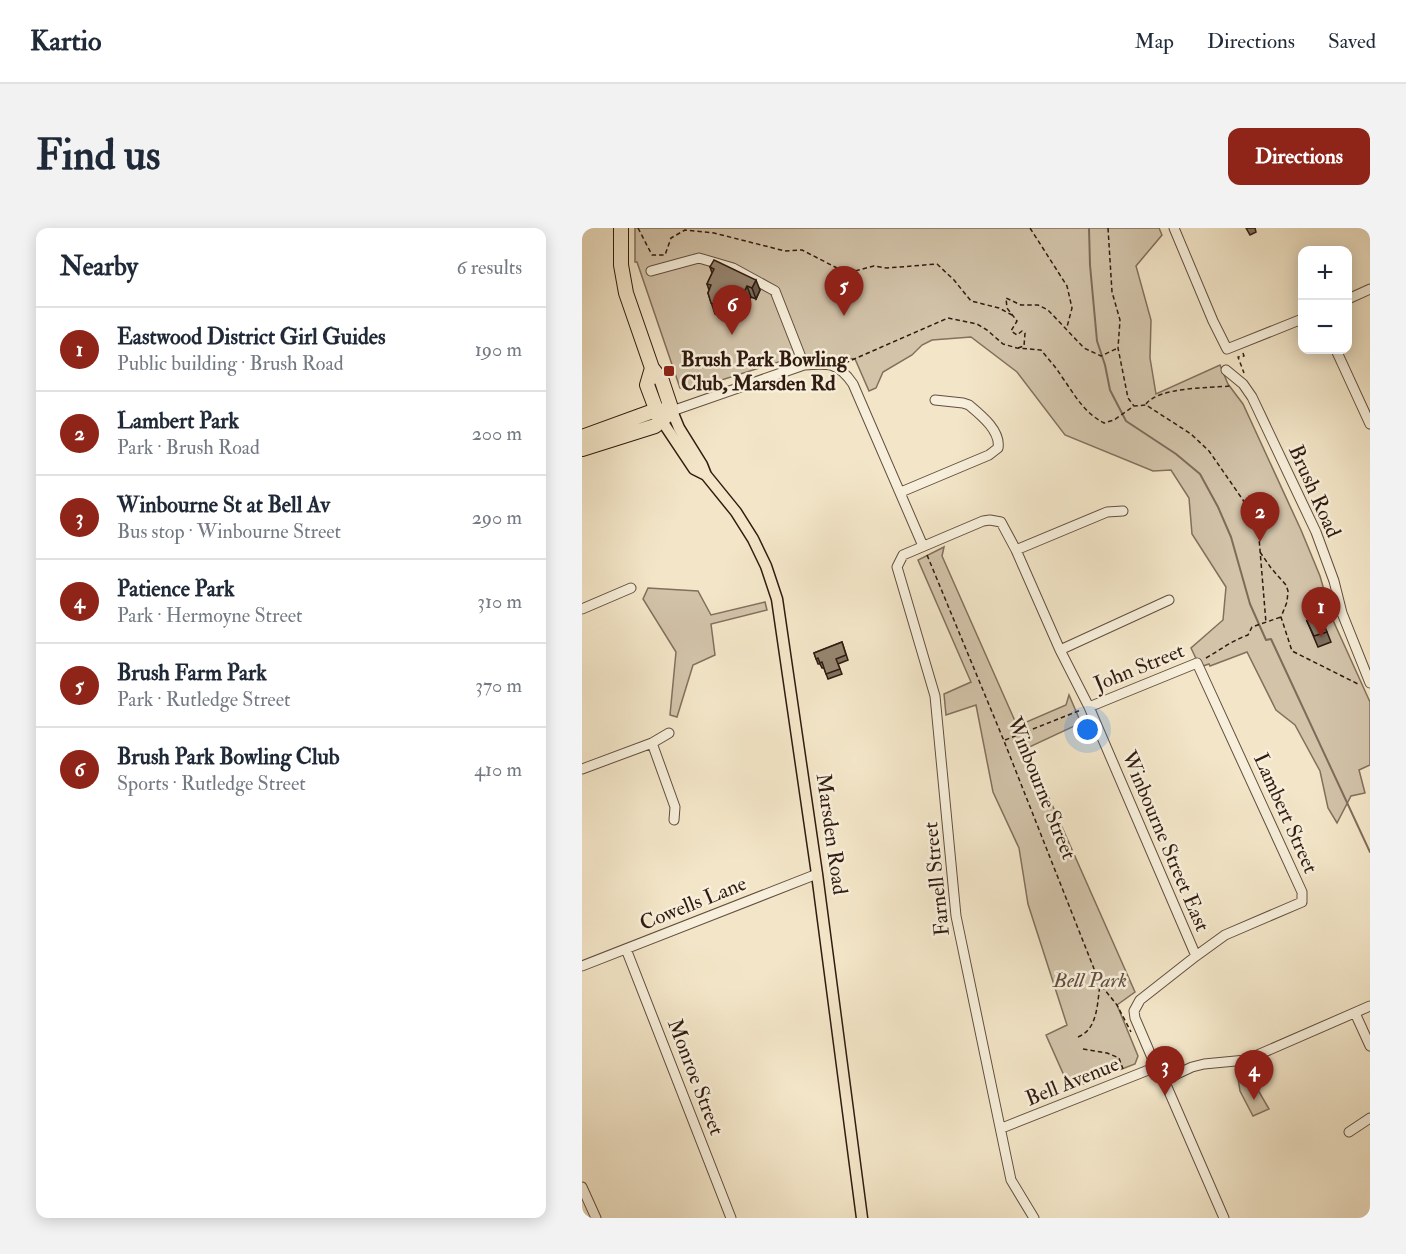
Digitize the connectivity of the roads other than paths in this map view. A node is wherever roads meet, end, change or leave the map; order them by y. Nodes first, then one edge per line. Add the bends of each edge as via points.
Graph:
1 (621, 228) edge
2 (1174, 228) edge
3 (651, 271) dead end
4 (1370, 288) edge
5 (1352, 297) edge
6 (1298, 320) edge
7 (1338, 354) edge
8 (804, 365) junction
9 (652, 368) junction
10 (1226, 370) dead end
11 (935, 400) dead end
12 (672, 411) junction
13 (659, 416) junction
14 (1370, 424) edge
15 (582, 437) edge
16 (582, 448) edge
17 (706, 475) junction
18 (901, 492) junction
19 (1123, 511) dead end
20 (923, 546) junction
21 (1016, 550) junction
22 (631, 588) dead end
23 (1169, 600) dead end
24 (582, 609) edge
25 (1060, 650) junction
26 (1197, 663) joint
27 (1369, 682) edge
28 (1089, 707) junction
29 (669, 733) dead end
30 (652, 743) junction
31 (582, 769) edge
32 (674, 820) dead end
33 (817, 874) junction
34 (626, 949) junction
35 (1196, 956) junction
36 (582, 966) edge
37 (1370, 1006) edge
38 (1355, 1012) junction
39 (1370, 1046) edge
40 (1156, 1067) junction
41 (1164, 1080) junction
42 (1370, 1118) edge
43 (1002, 1128) junction
44 (1348, 1132) dead end
45 (582, 1187) edge
46 (596, 1218) edge
47 (732, 1218) edge
48 (862, 1218) edge
49 (1034, 1218) edge
50 (1224, 1218) edge

1 - 9 highway, Marsden Road via 623,282
2 - 6 street via 1227,349
3 - 8 street via 699,258 733,268 775,291
4 - 5 street
7 - 14 street
8 - 12 street
8 - 18 street via 824,363 837,366 846,374
9 - 12 highway, Marsden Road via 662,381
9 - 13 highway, Marsden Road via 647,385
10 - 27 street, Brush Road via 1252,397 1316,532
11 - 18 street via 969,405 996,433 998,448
12 - 13 highway
12 - 17 main road, Marsden Road
13 - 15 highway
13 - 16 highway via 654,426
13 - 17 main road, Marsden Road via 694,469
17 - 33 main road, Marsden Road via 753,539 777,599
18 - 20 street
19 - 21 street via 1107,512
20 - 21 street, Winbourne Street East via 990,520 1001,522
20 - 43 street, Farnell Street via 903,555 897,567 935,696 956,916
21 - 25 street, Winbourne Street East
22 - 24 street
23 - 25 street
25 - 28 street, Winbourne Street East
26 - 28 street, John Street
26 - 35 street, Lambert Street via 1302,892 1302,902 1225,935
28 - 35 street, Winbourne Street East
29 - 30 street
30 - 31 street
30 - 32 street via 675,807
33 - 34 street, Cowells Lane
33 - 48 main road, Marsden Road
34 - 36 street, Cowells Lane
34 - 47 street, Monroe Street
35 - 40 street, Winbourne Street East via 1140,1000 1134,1011
37 - 38 street
38 - 39 street
38 - 41 street via 1246,1060 1204,1064
40 - 41 street
40 - 43 street, Bell Avenue
41 - 50 street
42 - 44 street
43 - 49 street, Farnell Street via 1011,1180
45 - 46 street

